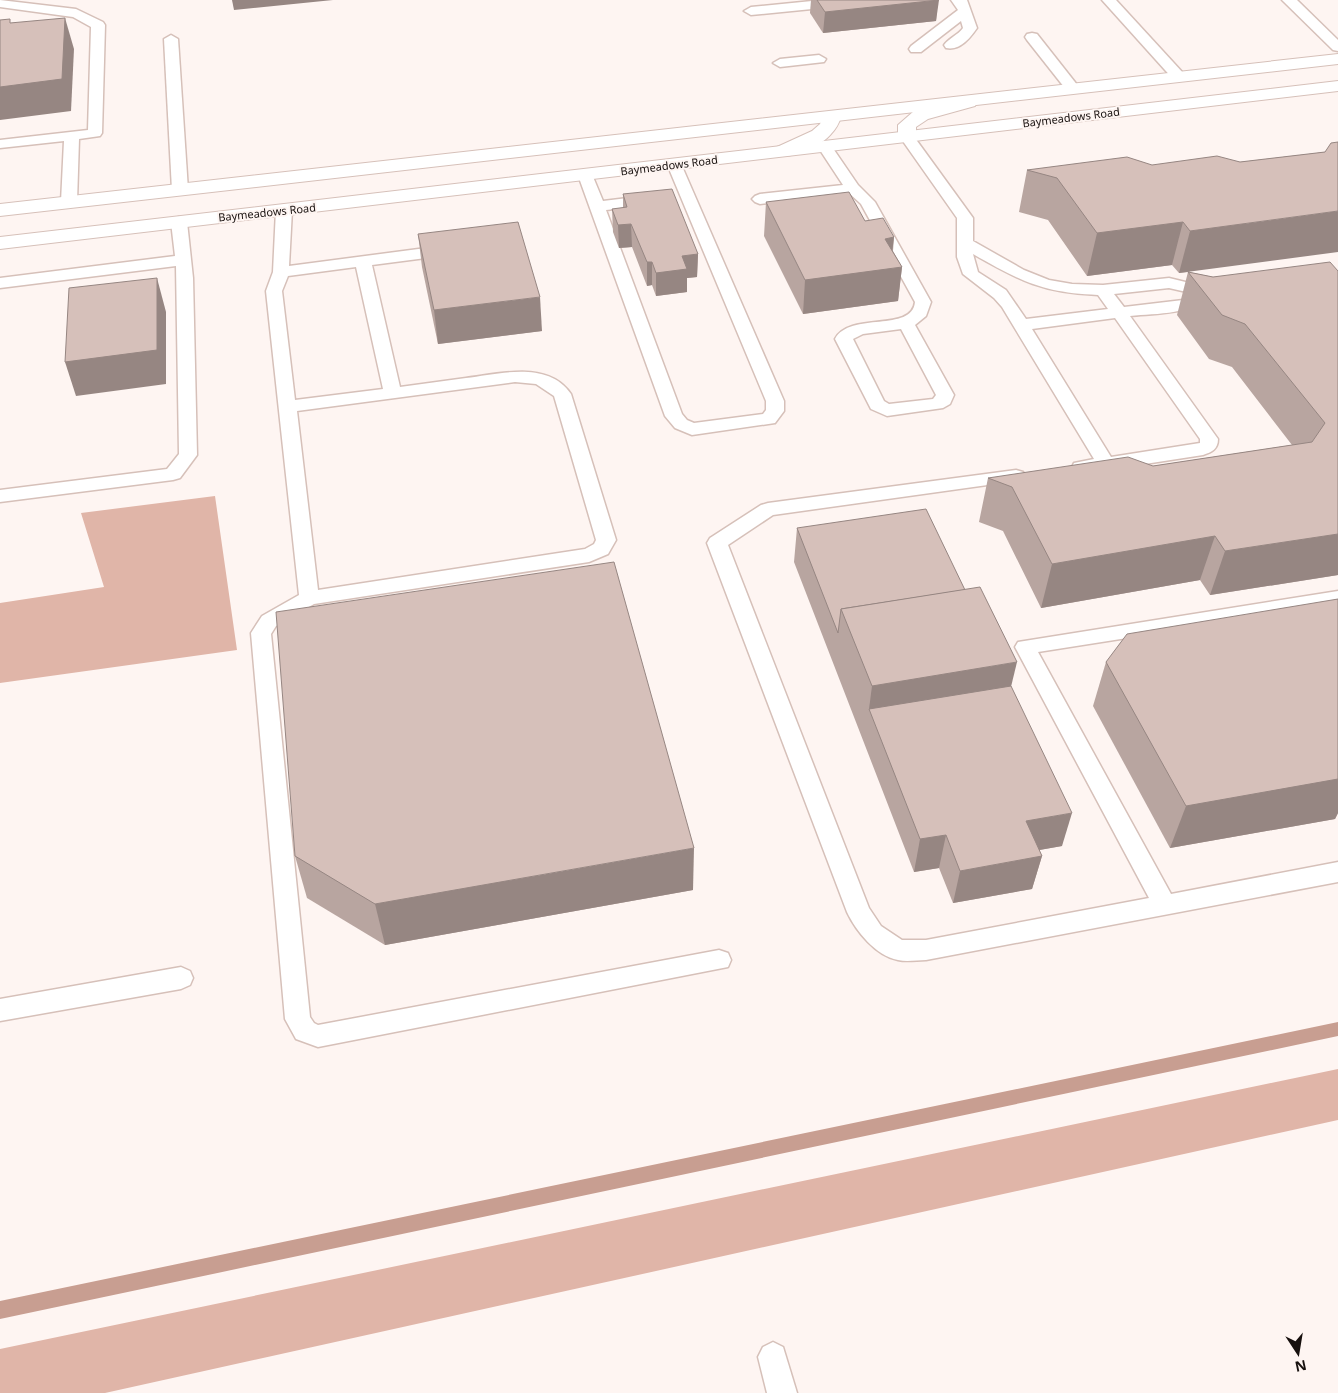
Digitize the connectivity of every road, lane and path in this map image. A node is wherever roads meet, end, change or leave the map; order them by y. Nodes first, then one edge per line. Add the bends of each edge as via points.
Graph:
1 (862, 0) edge
2 (1109, 0) edge
3 (1288, 0) edge
4 (0, 4) edge
5 (961, 6) edge
6 (751, 12) dead end
7 (98, 25) junction
8 (79, 27) dead end
9 (1032, 37) dead end
10 (171, 38) dead end
11 (951, 46) dead end
12 (1338, 46) edge
13 (916, 49) dead end
14 (819, 59) dead end
15 (1338, 59) edge
16 (780, 63) dead end
17 (1179, 77) junction
18 (1338, 86) edge
19 (1073, 89) junction
20 (968, 102) junction
21 (832, 117) junction
22 (72, 136) junction
23 (907, 137) junction
24 (0, 144) edge
25 (825, 147) junction
26 (784, 151) junction
27 (674, 164) junction
28 (586, 175) junction
29 (853, 188) junction
30 (180, 190) junction
31 (687, 196) junction
32 (760, 199) dead end
33 (69, 202) junction
34 (597, 206) junction
35 (0, 210) edge
36 (284, 210) junction
37 (179, 222) junction
38 (0, 243) edge
39 (964, 243) junction
40 (469, 248) edge
41 (183, 260) junction
42 (363, 261) junction
43 (281, 272) junction
44 (0, 283) edge
45 (1221, 288) edge
46 (1104, 290) junction
47 (1202, 291) junction
48 (1118, 313) junction
49 (906, 323) junction
50 (1021, 325) junction
51 (393, 393) junction
52 (287, 407) junction
53 (1106, 464) junction
54 (0, 496) edge
55 (309, 598) junction
56 (1338, 598) edge
57 (1338, 872) edge
58 (1165, 905) junction
59 (719, 960) dead end
60 (181, 978) dead end
61 (0, 1010) edge
62 (773, 1357) dead end
63 (782, 1393) edge

1 - 6 lane
2 - 17 lane
3 - 12 lane
4 - 7 lane via 76,13
5 - 11 lane via 970,28
5 - 13 lane
7 - 8 lane
7 - 22 lane via 96,133
9 - 19 lane
10 - 30 lane
14 - 16 lane
15 - 17 main road
17 - 19 main road
18 - 23 main road, Baymeadows Road
19 - 20 main road
20 - 21 main road
20 - 23 main road via 921,115 907,125
21 - 26 main road via 823,134
21 - 30 main road
22 - 24 lane
22 - 33 lane
23 - 25 main road, Baymeadows Road
23 - 39 lane via 965,218
25 - 26 main road, Baymeadows Road
25 - 29 lane
26 - 27 main road, Baymeadows Road
27 - 28 main road, Baymeadows Road
27 - 31 lane
28 - 34 lane
28 - 36 main road, Baymeadows Road
29 - 32 lane
29 - 49 lane via 867,202 923,302 920,315
30 - 33 main road
31 - 34 lane
31 - 34 lane via 775,401 775,411 769,419 692,429 674,416
33 - 35 main road
36 - 37 main road, Baymeadows Road
36 - 43 lane
37 - 38 main road, Baymeadows Road
37 - 41 lane
39 - 46 lane via 1045,284
39 - 50 lane via 964,257 971,274 1000,294
40 - 42 lane
41 - 44 lane
41 - 54 lane via 188,455 173,474
42 - 43 lane
42 - 51 lane
43 - 52 lane via 274,291
45 - 47 lane
46 - 47 lane via 1169,283
46 - 48 lane
47 - 48 lane via 1188,304
48 - 50 lane
48 - 53 lane via 1209,440 1209,445 1203,450
49 - 49 lane via 945,395 944,400 937,404 888,410 877,405 844,339 859,329
50 - 53 lane
51 - 52 lane
51 - 55 lane via 515,377 536,378 554,385 562,394 606,540 601,549 589,555
52 - 55 lane
53 - 58 lane via 768,509 717,543 859,912 873,933 898,950 926,950
55 - 59 lane via 269,621 261,632 298,1019 305,1031 318,1036
56 - 58 lane via 1025,647
57 - 58 lane
60 - 61 lane
62 - 63 lane

